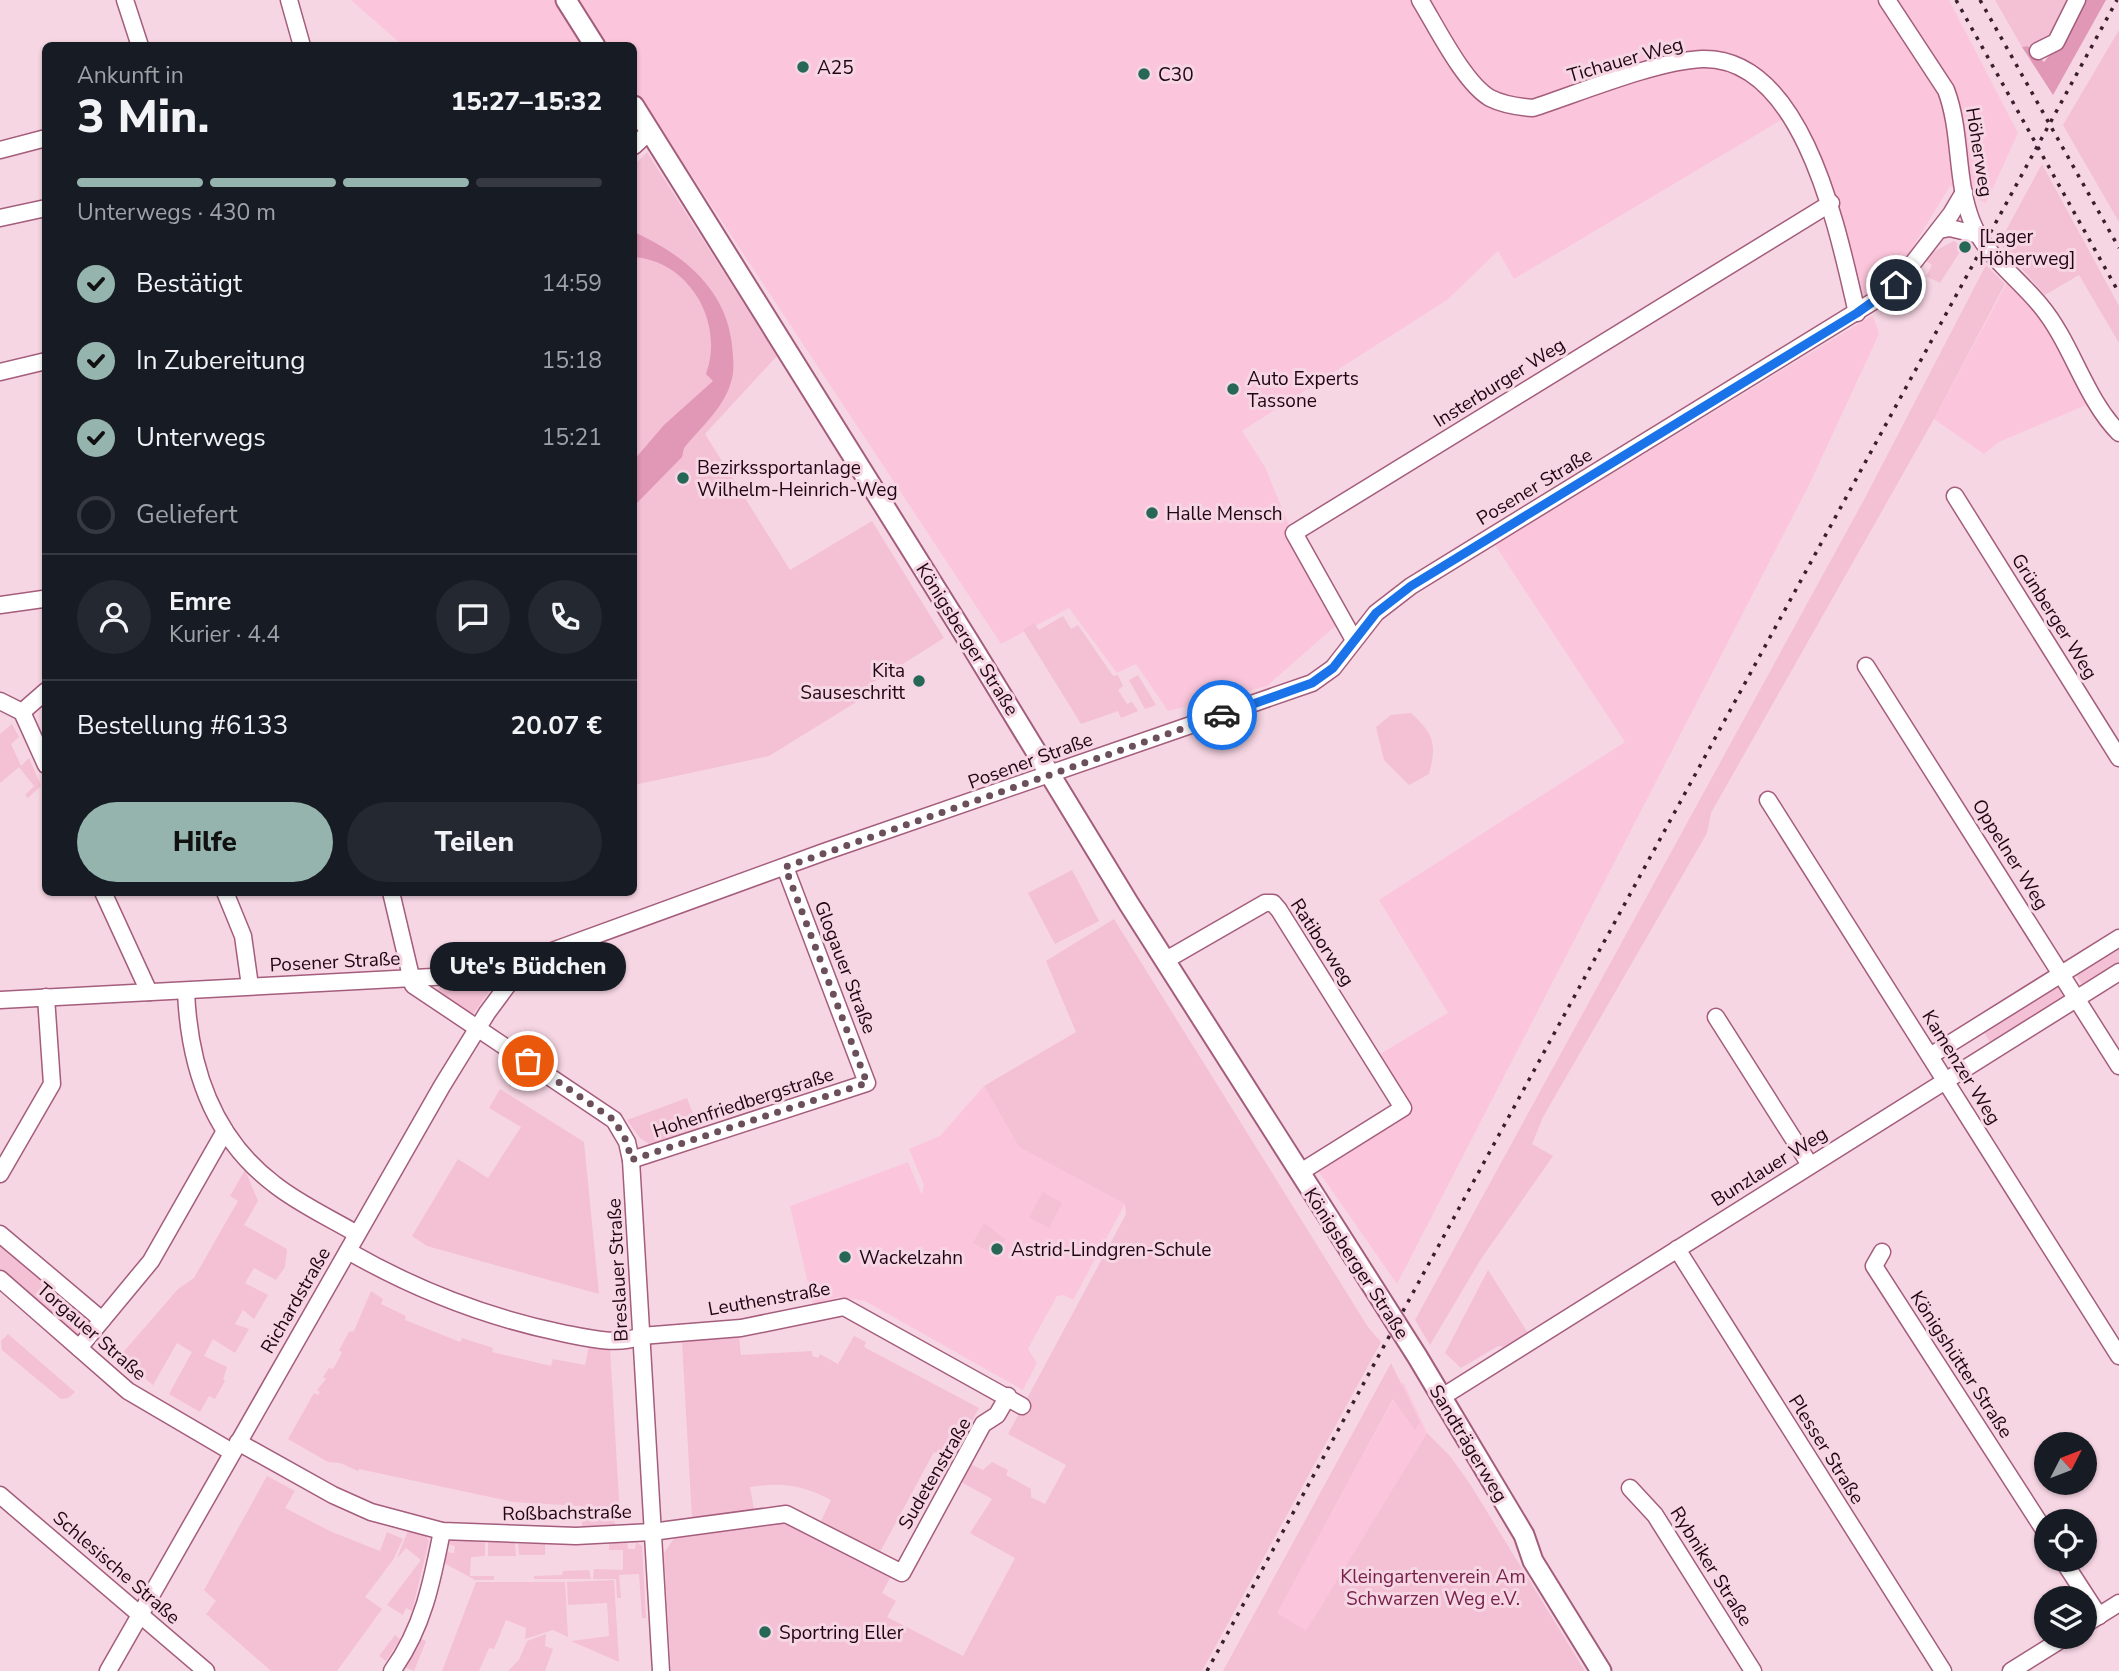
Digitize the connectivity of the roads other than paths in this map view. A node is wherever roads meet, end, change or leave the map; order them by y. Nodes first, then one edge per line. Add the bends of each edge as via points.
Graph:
1 (125, 0) edge
2 (289, 0) edge
3 (566, 0) edge
4 (1420, 0) edge
5 (1887, 0) edge
6 (2077, 0) edge
7 (139, 42) edge
8 (301, 42) edge
9 (592, 42) edge
10 (2038, 51) dead end
11 (637, 111) edge
12 (649, 132) junction
13 (42, 139) edge
14 (637, 143) edge
15 (0, 150) edge
16 (1964, 192) junction
17 (1831, 203) junction
18 (42, 209) edge
19 (0, 218) edge
20 (1939, 230) junction
21 (1981, 239) junction
22 (1857, 313) junction
23 (42, 362) edge
24 (0, 372) edge
25 (2119, 433) edge
26 (1955, 496) dead end
27 (42, 599) edge
28 (0, 605) edge
29 (1354, 640) junction
30 (1866, 666) dead end
31 (42, 694) edge
32 (0, 701) edge
33 (22, 712) junction
34 (42, 756) edge
35 (2119, 758) edge
36 (1051, 774) junction
37 (1769, 800) dead end
38 (785, 867) junction
39 (105, 896) edge
40 (227, 896) edge
41 (392, 896) edge
42 (2119, 938) edge
43 (531, 957) junction
44 (1166, 960) junction
45 (2119, 972) edge
46 (2061, 974) junction
47 (409, 979) junction
48 (250, 986) junction
49 (186, 991) junction
50 (149, 992) junction
51 (46, 998) junction
52 (2077, 999) junction
53 (0, 1000) edge
54 (1716, 1017) dead end
55 (478, 1028) junction
56 (1930, 1056) junction
57 (2119, 1066) edge
58 (1946, 1081) junction
59 (867, 1083) joint
60 (1403, 1108) joint
61 (225, 1131) junction
62 (631, 1160) junction
63 (1810, 1165) junction
64 (1299, 1173) junction
65 (0, 1174) edge
66 (0, 1234) edge
67 (357, 1234) junction
68 (1676, 1249) junction
69 (348, 1251) junction
70 (1882, 1252) dead end
71 (0, 1279) edge
72 (103, 1320) junction
73 (641, 1336) junction
74 (79, 1348) junction
75 (1414, 1352) joint
76 (2119, 1356) edge
77 (1008, 1396) junction
78 (1442, 1397) junction
79 (1022, 1406) dead end
80 (235, 1447) junction
81 (1630, 1488) dead end
82 (0, 1494) edge
83 (2034, 1515) edge
84 (442, 1531) junction
85 (652, 1532) junction
86 (1524, 1535) junction
87 (2070, 1572) edge
88 (902, 1573) joint
89 (2119, 1603) edge
90 (140, 1615) junction
91 (2099, 1616) joint
92 (2046, 1649) edge
93 (108, 1671) edge
94 (206, 1671) edge
95 (392, 1671) edge
96 (661, 1671) edge
97 (1601, 1671) edge
98 (1615, 1671) edge
99 (1753, 1671) edge
100 (1943, 1671) edge
101 (2011, 1671) edge

1 - 7 street
2 - 8 street
3 - 9 main road
4 - 17 street, Tichauer Weg via 1482,91 1507,104 1533,108 1690,60 1718,60 1745,69 1781,100
5 - 16 street, Höherweg via 1946,90
6 - 10 street via 2056,43
11 - 12 main road, Königsberger Straße
12 - 14 street
12 - 36 main road, Königsberger Straße
13 - 15 street
16 - 20 street, Posener Straße
16 - 21 street, Höherweg
17 - 22 street, Tichauer Weg
17 - 29 street, Insterburger Weg via 1294,533
18 - 19 street
20 - 21 street via 1950,228
20 - 22 street, Posener Straße via 1896,285
21 - 25 street via 2051,320
22 - 29 street, Posener Straße via 1411,586 1376,613
23 - 24 street
26 - 35 street, Grünberger Weg
27 - 28 street
29 - 36 street, Posener Straße via 1333,668 1312,683
30 - 46 street, Oppelner Weg
31 - 33 street
32 - 33 street
33 - 34 street
36 - 38 street, Posener Straße
36 - 44 main road, Königsberger Straße
37 - 56 street, Kamenzer Weg
38 - 43 street, Posener Straße
38 - 59 street, Glogauer Straße
39 - 50 street
40 - 48 street via 243,936
41 - 47 street
42 - 46 street
43 - 47 street, Posener Straße via 489,974
43 - 55 street, Richardstraße
44 - 60 street, Ratiborweg via 1265,902 1273,903
44 - 64 main road, Königsberger Straße
45 - 52 street, Bunzlauer Weg
46 - 52 street, Oppelner Weg
46 - 56 street
47 - 48 street, Posener Straße
47 - 55 street, Breslauer Straße via 418,990
48 - 49 street, Posener Straße
49 - 50 street, Posener Straße
49 - 61 street via 192,1057
50 - 51 street, Posener Straße
51 - 53 street, Posener Straße
51 - 65 street via 52,1084
52 - 57 street, Oppelner Weg
52 - 58 street, Bunzlauer Weg
54 - 63 street
55 - 62 street, Breslauer Straße via 614,1120
55 - 67 street, Richardstraße
56 - 58 street, Kamenzer Weg
58 - 63 street, Bunzlauer Weg
58 - 76 street, Kamenzer Weg
59 - 62 street, Hohenfriedbergstraße
60 - 64 street, Königsberger Straße
61 - 67 street via 274,1185
61 - 72 street via 151,1261
62 - 73 street, Breslauer Straße
63 - 68 street, Bunzlauer Weg
64 - 75 main road, Königsberger Straße
66 - 72 street, Torgauer Straße
67 - 69 street, Richardstraße
68 - 78 street, Bunzlauer Weg
68 - 100 street, Plesser Straße
69 - 73 street, Leuthenstraße via 400,1280 486,1315 588,1339 629,1341
69 - 80 street, Richardstraße
70 - 83 street, Königshütter Straße via 1874,1266
71 - 74 street, Torgauer Straße
72 - 74 street
73 - 77 street, Leuthenstraße via 738,1329 844,1307
73 - 85 street, Breslauer Straße
74 - 80 street, Torgauer Straße via 144,1402
75 - 78 main road, Sandträgerweg
77 - 79 street, Leuthenstraße
77 - 88 street, Sudetenstraße via 997,1415 983,1424
78 - 86 main road, Sandträgerweg
80 - 84 street, Roßbachstraße via 362,1508
80 - 90 street, Richardstraße
81 - 99 street, Rybniker Straße via 1655,1515
82 - 90 street, Schlesische Straße
84 - 85 street, Roßbachstraße via 563,1536
84 - 95 street via 419,1627
85 - 88 street, Roßbachstraße via 786,1514
85 - 96 street, Breslauer Straße
86 - 97 main road, Sandträgerweg via 1533,1561
86 - 98 main road, Sandträgerweg via 1542,1553
87 - 91 street
89 - 91 street
90 - 93 street, Richardstraße
90 - 94 street, Schlesische Straße
92 - 101 street

